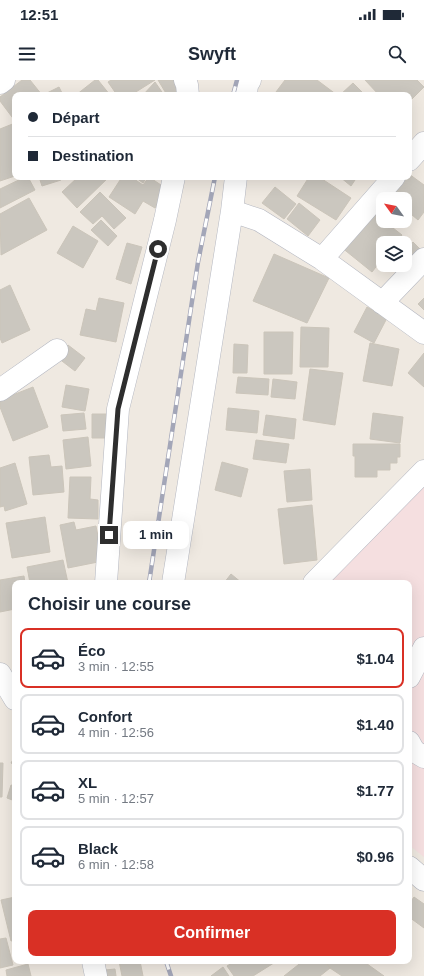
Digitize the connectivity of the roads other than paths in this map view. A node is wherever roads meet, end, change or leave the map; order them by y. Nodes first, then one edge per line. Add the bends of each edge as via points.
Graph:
1 (4, 80) edge
2 (185, 80) edge
3 (250, 80) edge
4 (0, 83) edge
5 (188, 92) edge
6 (246, 92) edge
7 (424, 143) edge
8 (412, 157) edge
9 (173, 180) edge
10 (236, 180) edge
11 (391, 180) edge
12 (232, 211) junction
13 (322, 259) junction
14 (424, 259) edge
15 (382, 303) junction
16 (424, 333) edge
17 (57, 350) dead end
18 (0, 390) edge
19 (424, 471) edge
20 (106, 580) edge
21 (173, 580) edge
22 (317, 580) edge
23 (424, 648) edge
24 (412, 671) edge
25 (0, 674) edge
26 (12, 694) edge
27 (412, 747) edge
28 (424, 757) edge
29 (412, 870) edge
30 (424, 880) edge
31 (94, 964) edge
32 (96, 976) edge

1 - 4 street
2 - 5 street
3 - 6 street
7 - 8 street
9 - 20 street via 118,409
10 - 12 street
11 - 13 street
12 - 13 street via 259,220
12 - 21 street
13 - 15 street
14 - 15 street
15 - 16 street
17 - 18 street
19 - 22 street
23 - 24 street
25 - 26 street
27 - 28 street
29 - 30 street
31 - 32 street

